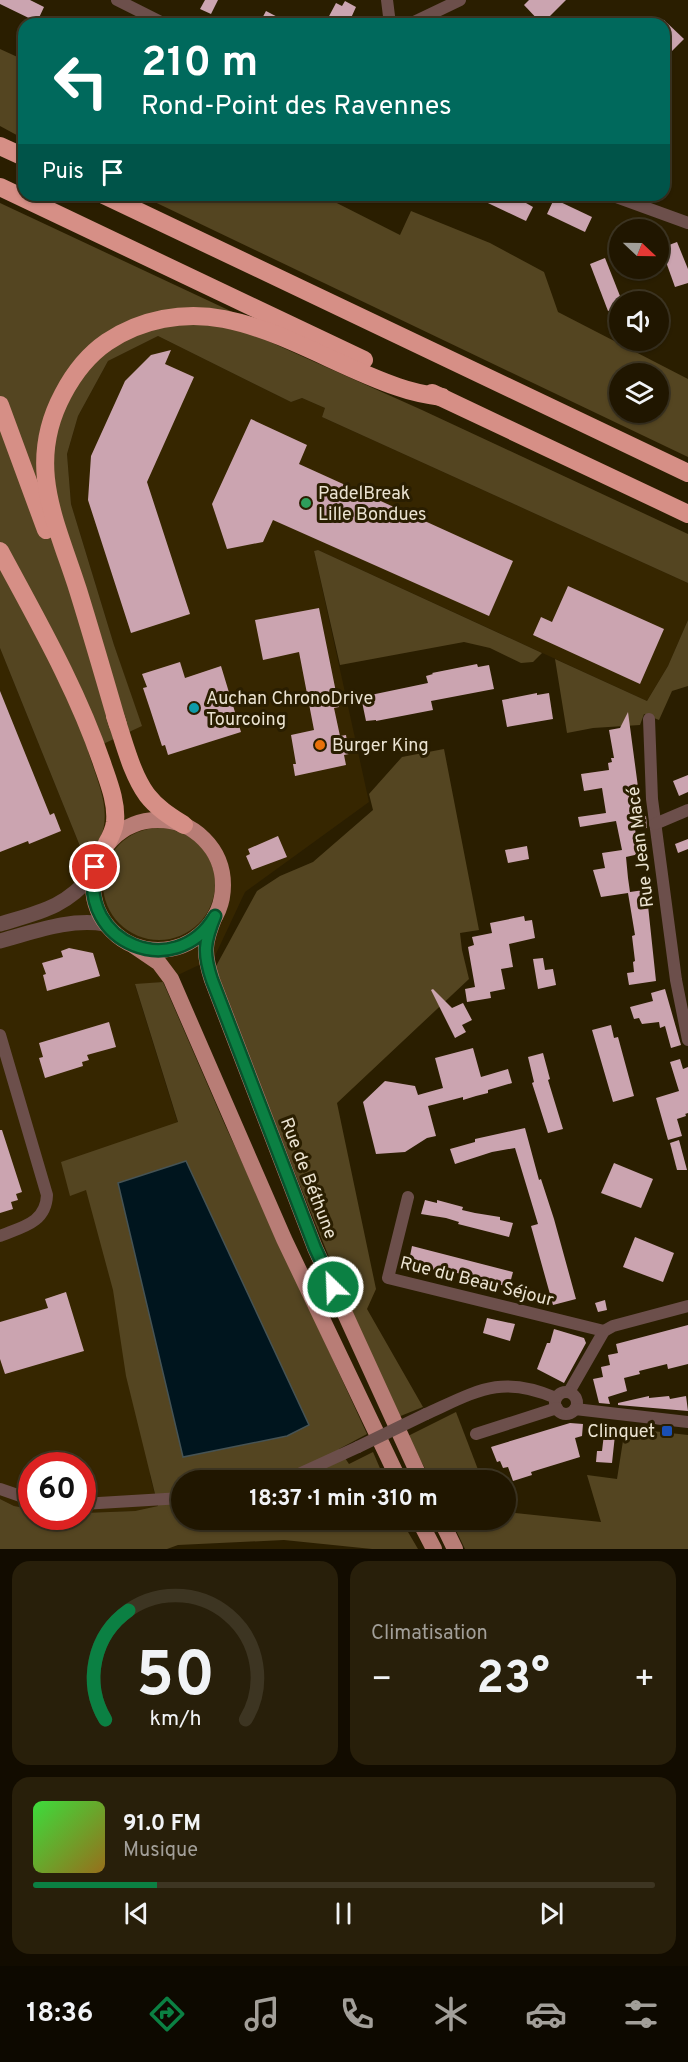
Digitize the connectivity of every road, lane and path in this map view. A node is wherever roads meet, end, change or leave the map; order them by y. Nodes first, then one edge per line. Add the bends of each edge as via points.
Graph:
1 (117, 0) edge
2 (387, 0) edge
3 (460, 0) edge
4 (153, 18) edge
5 (389, 18) edge
6 (422, 18) edge
7 (0, 146) edge
8 (18, 154) edge
9 (0, 187) edge
10 (18, 196) edge
11 (29, 201) edge
12 (117, 201) edge
13 (628, 201) edge
14 (688, 223) edge
15 (442, 397) junction
16 (0, 405) edge
17 (688, 473) edge
18 (688, 514) edge
19 (0, 551) edge
20 (649, 718) dead end
21 (118, 725) junction
22 (688, 810) edge
23 (655, 824) junction
24 (184, 825) junction
25 (107, 843) junction
26 (93, 874) junction
27 (215, 916) junction
28 (0, 924) edge
29 (105, 924) junction
30 (0, 942) edge
31 (134, 946) junction
32 (0, 1035) edge
33 (688, 1040) edge
34 (408, 1197) dead end
35 (0, 1236) edge
36 (688, 1306) edge
37 (604, 1331) junction
38 (570, 1392) junction
39 (556, 1403) junction
40 (575, 1409) junction
41 (688, 1422) edge
42 (476, 1434) dead end
43 (307, 1470) edge
44 (394, 1470) edge
45 (416, 1470) edge
46 (0, 1489) edge
47 (18, 1495) edge
48 (171, 1499) edge
49 (96, 1503) edge
50 (424, 1530) edge
51 (446, 1530) edge
52 (434, 1549) edge
53 (455, 1549) edge

1 - 4 street
2 - 5 street
3 - 6 street
7 - 8 highway
9 - 10 highway
11 - 15 highway
12 - 17 highway
13 - 14 street
15 - 18 highway
15 - 21 highway via 404,389 264,331 208,316 173,316 152,321 114,337 87,359 68,384 55,412 46,446 45,477 52,513
16 - 21 highway
19 - 25 highway via 64,672 96,745 115,811 113,833
20 - 23 street, Rue Jean Macé
21 - 24 highway via 146,794
22 - 23 street
23 - 33 street, Rue Jean Macé
24 - 25 main road via 159,819 139,822
24 - 27 main road via 205,839 219,862 223,880
25 - 26 main road
26 - 28 street via 59,905
26 - 29 main road via 94,900
27 - 31 main road via 203,932 180,946 153,950
27 - 45 main road, Rue de Béthune via 204,950 212,980 315,1248
29 - 30 street via 69,923
29 - 31 main road
31 - 44 main road via 151,956 171,978 284,1239
32 - 35 street via 47,1195 41,1215 32,1224
34 - 37 street, Rue du Beau Séjour via 388,1278
36 - 37 street
37 - 38 street
38 - 39 street via 562,1392
38 - 40 street via 576,1400
39 - 40 street via 566,1414
39 - 42 street
39 - 43 street, bridge via 532,1388 494,1387 475,1392
40 - 41 street
46 - 47 street
48 - 49 street
50 - 52 main road
51 - 53 main road

